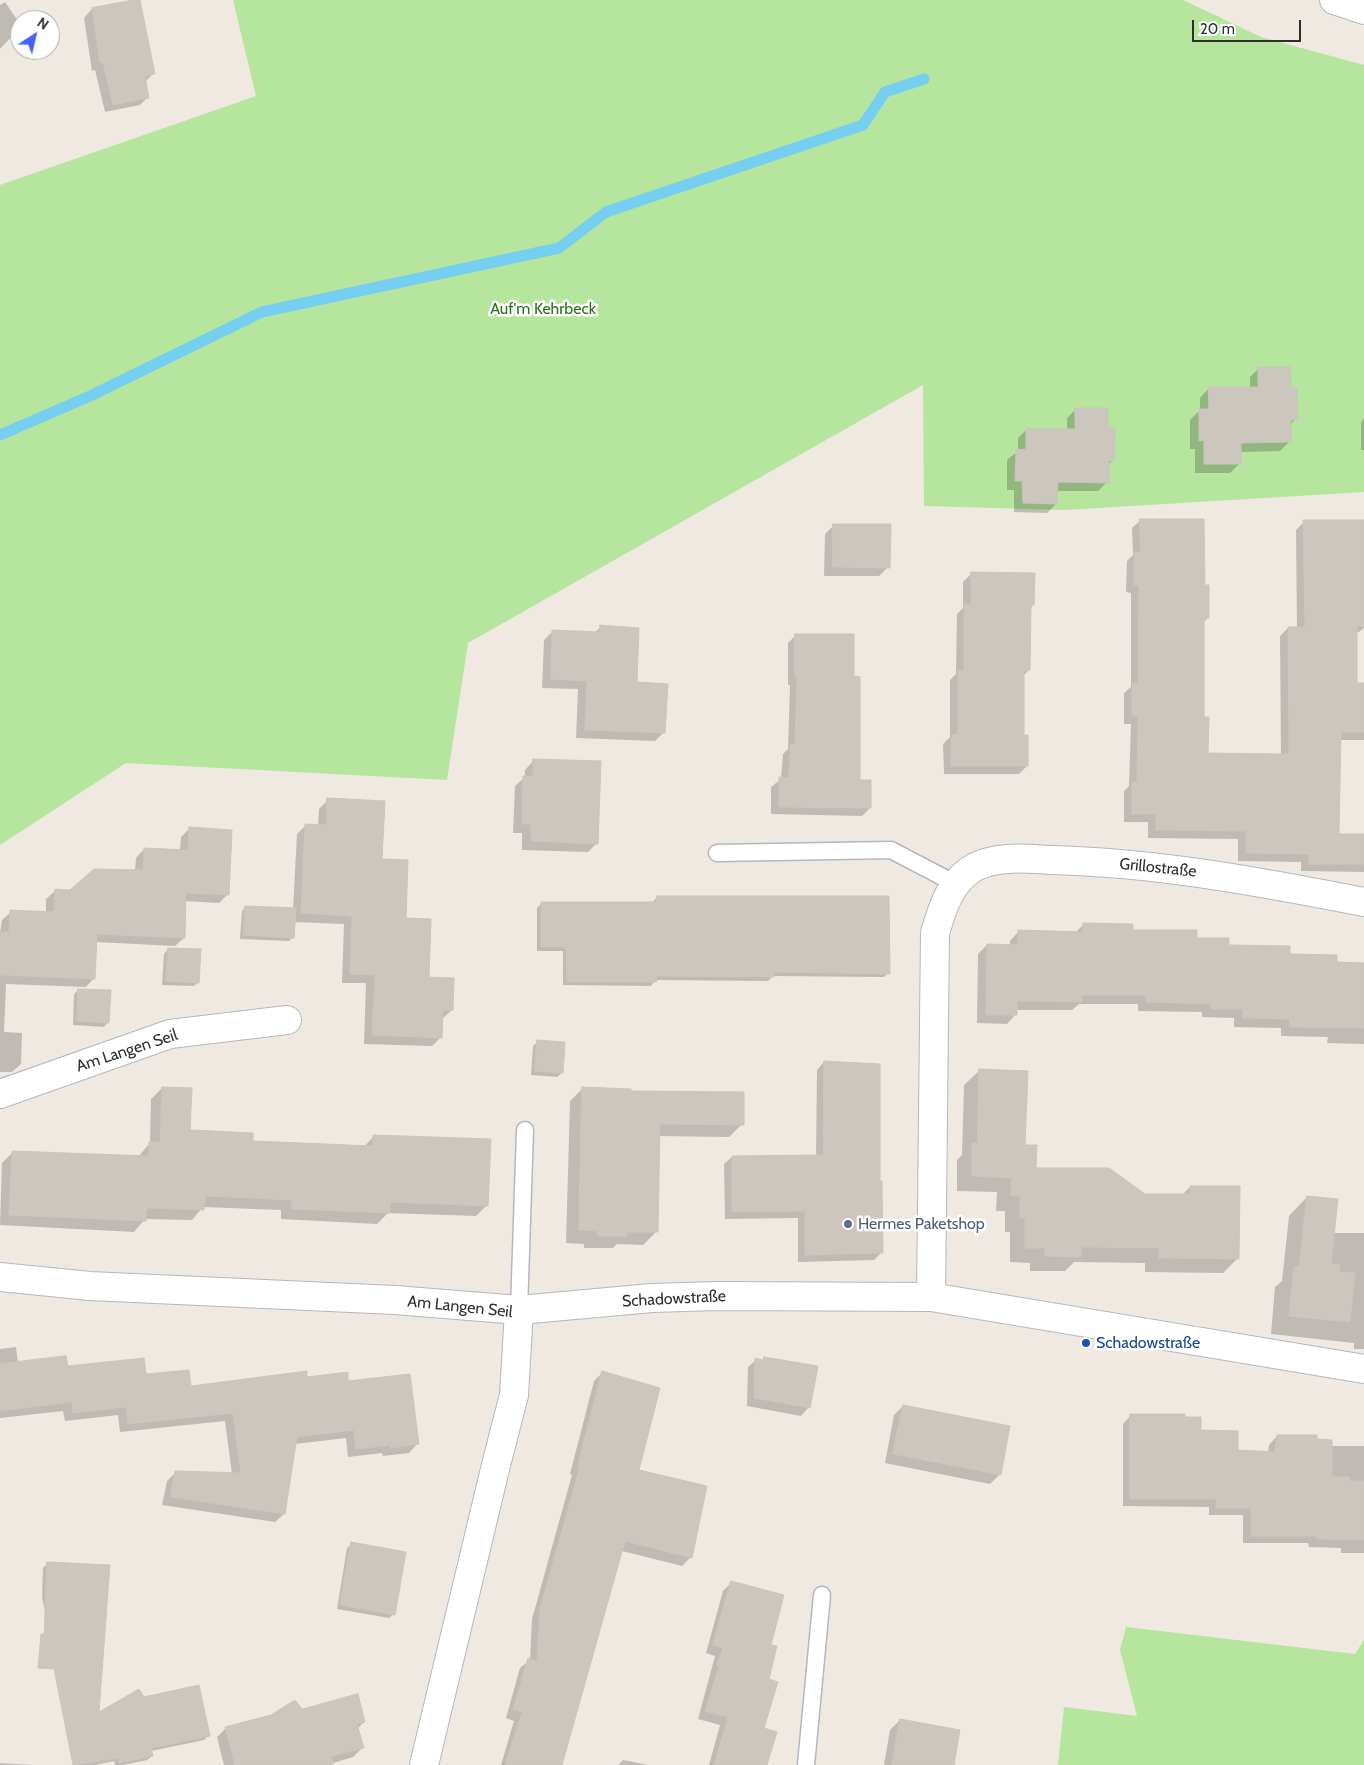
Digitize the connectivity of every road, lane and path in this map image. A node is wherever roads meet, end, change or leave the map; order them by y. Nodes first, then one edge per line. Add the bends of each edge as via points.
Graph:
1 (1334, 0) edge
2 (1364, 10) edge
3 (717, 854) dead end
4 (956, 884) junction
5 (1364, 902) edge
6 (287, 1020) dead end
7 (0, 1094) edge
8 (524, 1130) dead end
9 (0, 1277) edge
10 (931, 1297) junction
11 (519, 1310) junction
12 (1364, 1369) edge
13 (822, 1595) dead end
14 (424, 1765) edge
15 (806, 1765) edge

1 - 2 street
3 - 4 lane via 890,850
4 - 5 street, Grillostraße via 974,868 994,860 1072,861 1234,877
4 - 10 street, Grillostraße via 944,904 935,933
6 - 7 street, Am Langen Seil via 170,1034
8 - 11 lane
9 - 11 street, Am Langen Seil via 90,1286 395,1300
10 - 11 street, Schadowstraße via 652,1298
10 - 12 street, Schadowstraße
11 - 14 street, Am Langen Seil via 514,1396
13 - 15 lane

